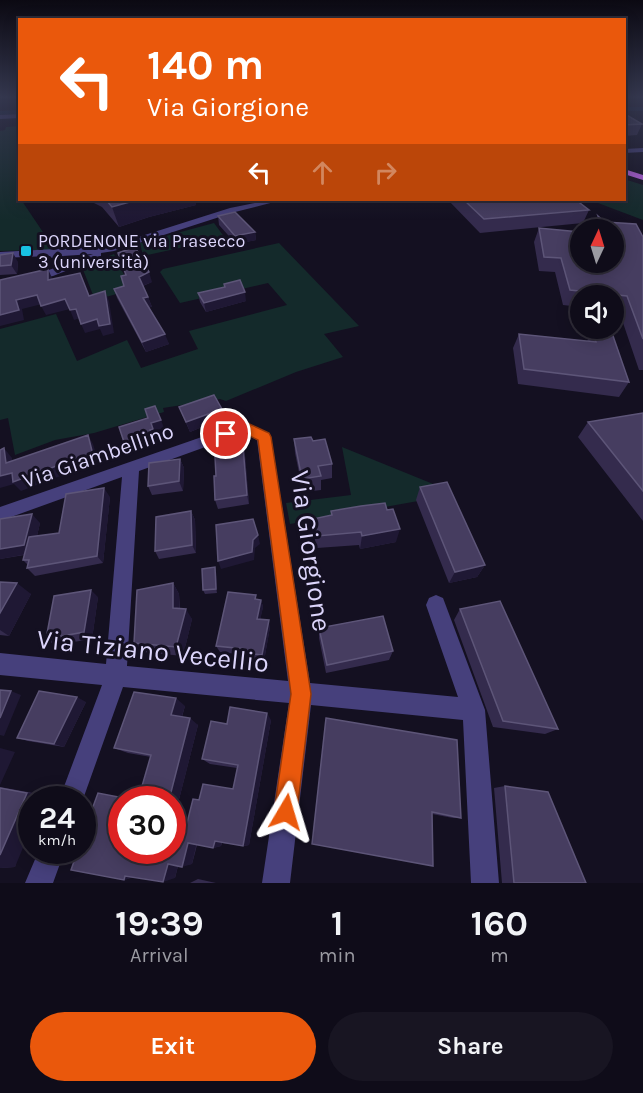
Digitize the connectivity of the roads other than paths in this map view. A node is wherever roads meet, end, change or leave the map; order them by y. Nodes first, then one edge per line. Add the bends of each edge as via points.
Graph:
1 (643, 150) edge
2 (626, 151) edge
3 (626, 173) edge
4 (643, 179) edge
5 (240, 201) edge
6 (274, 201) edge
7 (233, 210) junction
8 (111, 249) junction
9 (52, 253) junction
10 (0, 255) edge
11 (66, 267) junction
12 (0, 284) edge
13 (245, 427) joint
14 (131, 469) junction
15 (0, 514) edge
16 (436, 605) dead end
17 (0, 664) edge
18 (116, 677) junction
19 (301, 694) junction
20 (474, 710) junction
21 (75, 786) edge
22 (46, 864) edge
23 (39, 883) edge
24 (276, 883) edge
25 (485, 883) edge

1 - 2 street
3 - 4 main road
5 - 7 street
6 - 7 street
7 - 8 street
8 - 9 street
8 - 11 street
9 - 10 street
9 - 11 street
11 - 12 street
13 - 14 street, Via Giambellino
13 - 19 street, Via Giorgione via 264,437
14 - 15 street, Via Giambellino
14 - 18 street
16 - 20 street
17 - 18 street, Via Tiziano Vecellio
18 - 19 street, Via Tiziano Vecellio
18 - 21 street
19 - 20 street
19 - 24 street, Via Giorgione
20 - 25 street
22 - 23 street

